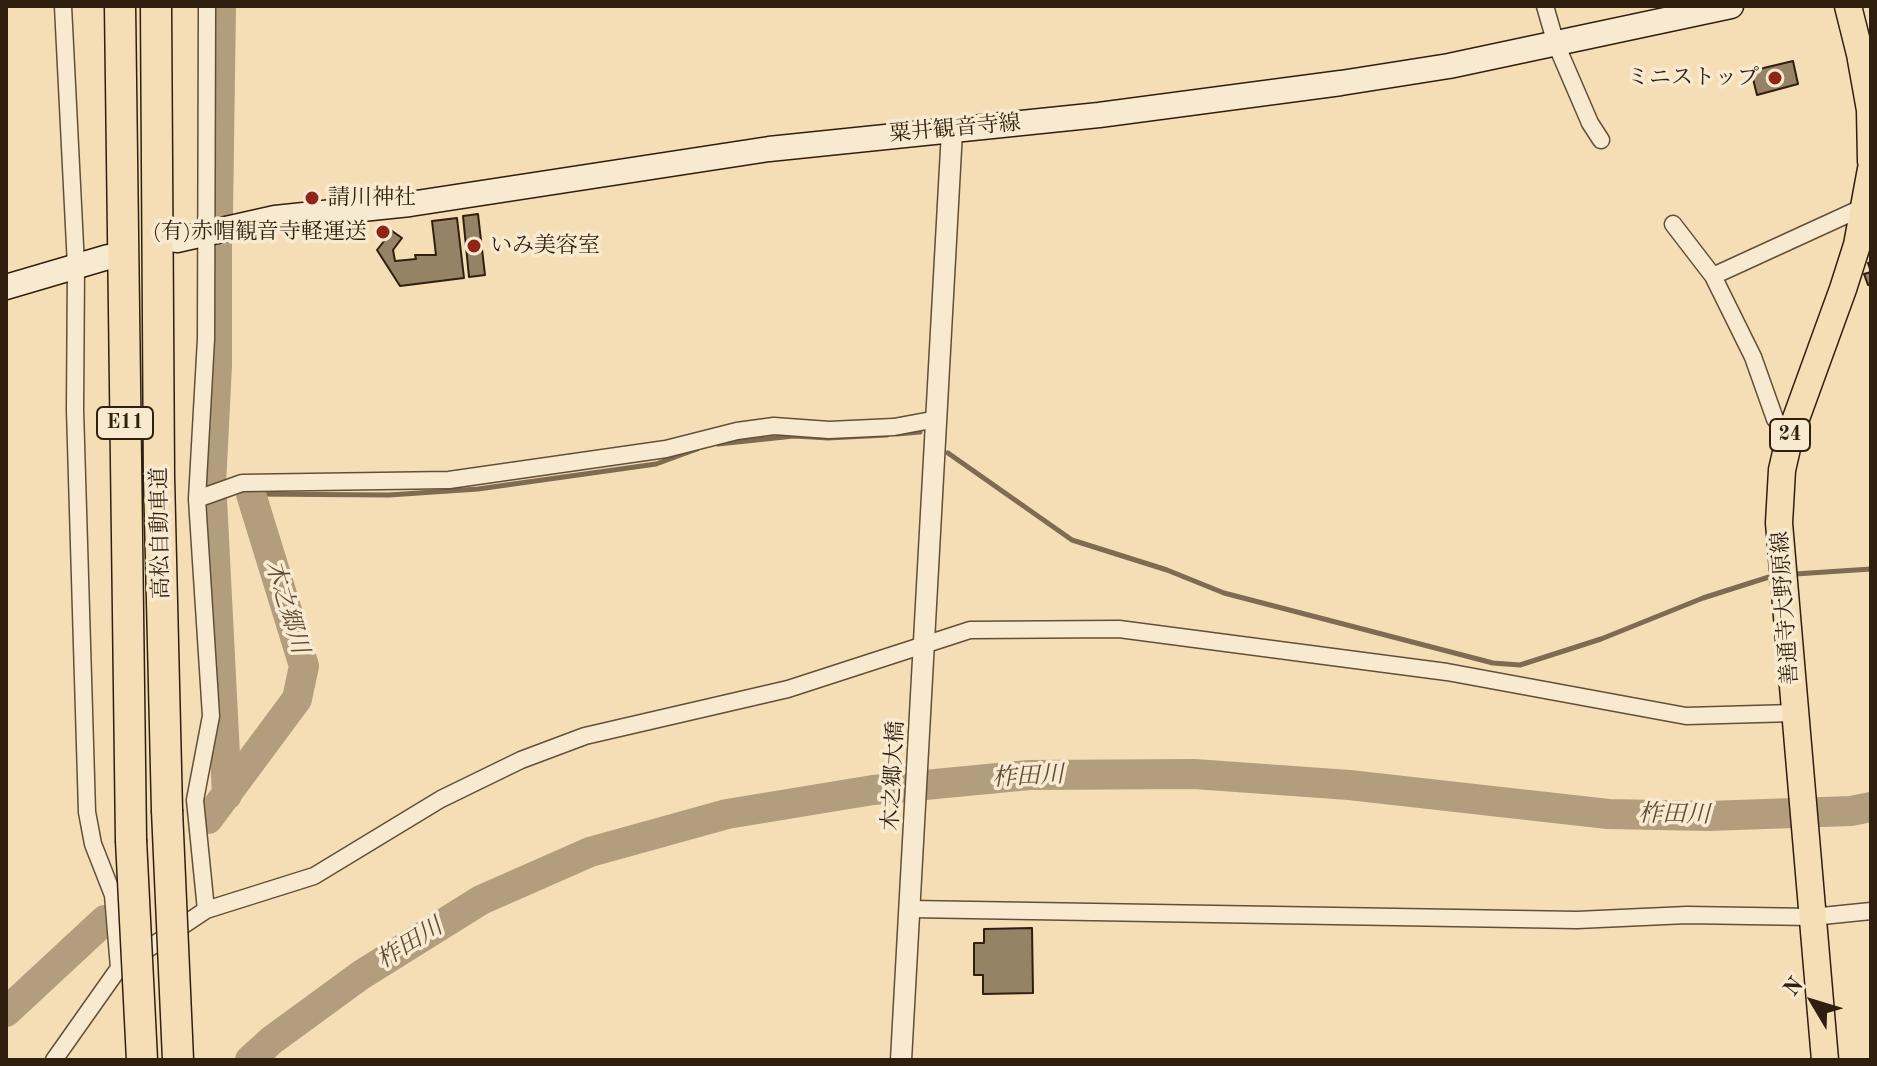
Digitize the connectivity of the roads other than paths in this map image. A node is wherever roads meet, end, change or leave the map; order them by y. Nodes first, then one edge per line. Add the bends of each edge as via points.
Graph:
1 (63, 6) edge
2 (120, 6) edge
3 (156, 6) edge
4 (207, 6) edge
5 (1545, 6) edge
6 (1731, 6) edge
7 (1848, 6) edge
8 (1556, 44) junction
9 (952, 131) junction
10 (1601, 140) dead end
11 (1871, 161) edge
12 (1871, 169) edge
13 (1868, 205) edge
14 (1673, 224) dead end
15 (208, 231) junction
16 (177, 240) dead end
17 (108, 257) dead end
18 (76, 266) junction
19 (1713, 276) junction
20 (6, 287) edge
21 (937, 419) junction
22 (1790, 435) junction
23 (197, 499) junction
24 (925, 645) junction
25 (1794, 713) junction
26 (911, 909) junction
27 (206, 910) junction
28 (1871, 912) edge
29 (1812, 917) junction
30 (119, 968) junction
31 (1822, 1028) junction
32 (54, 1060) edge
33 (142, 1060) edge
34 (178, 1060) edge
35 (901, 1060) edge
36 (1824, 1060) edge

1 - 18 street
2 - 33 highway, 高松自動車道 / E11, bridge via 131,840
3 - 34 highway, 高松自動車道 / E11, bridge via 159,476
4 - 15 street
5 - 8 street
6 - 8 main road, 粟井観音寺線
7 - 11 main road via 1870,110
8 - 9 main road, 粟井観音寺線 via 1283,92
8 - 10 street
9 - 15 main road, 粟井観音寺線 via 769,149
9 - 21 street, 木之郷大橋
12 - 13 main road, 善通寺大野原線 / 24
13 - 19 street
13 - 22 main road, 善通寺大野原線 / 24
14 - 19 street
15 - 16 main road, 粟井観音寺線
15 - 23 street
17 - 18 main road
18 - 20 main road
18 - 30 street via 87,812 113,895
19 - 22 street via 1753,357 1775,419
21 - 23 street via 881,428 774,426 666,449 449,480 242,483
21 - 24 street, 木之郷大橋
22 - 25 main road, 善通寺大野原線 / 24 via 1779,523
23 - 27 street via 211,716 195,800
24 - 25 street via 970,630 1119,629 1447,672 1686,716
24 - 26 street, 木之郷大橋
24 - 27 street via 788,689 585,736 533,755 441,799 314,876
25 - 29 main road, 善通寺大野原線 / 24
26 - 29 street via 1577,920
26 - 35 street, 木之郷大橋
27 - 30 street
28 - 29 street
28 - 31 street via 1827,930
29 - 31 main road, 善通寺大野原線 / 24
29 - 36 street via 1807,962
30 - 32 street
31 - 36 main road, 善通寺大野原線 / 24

